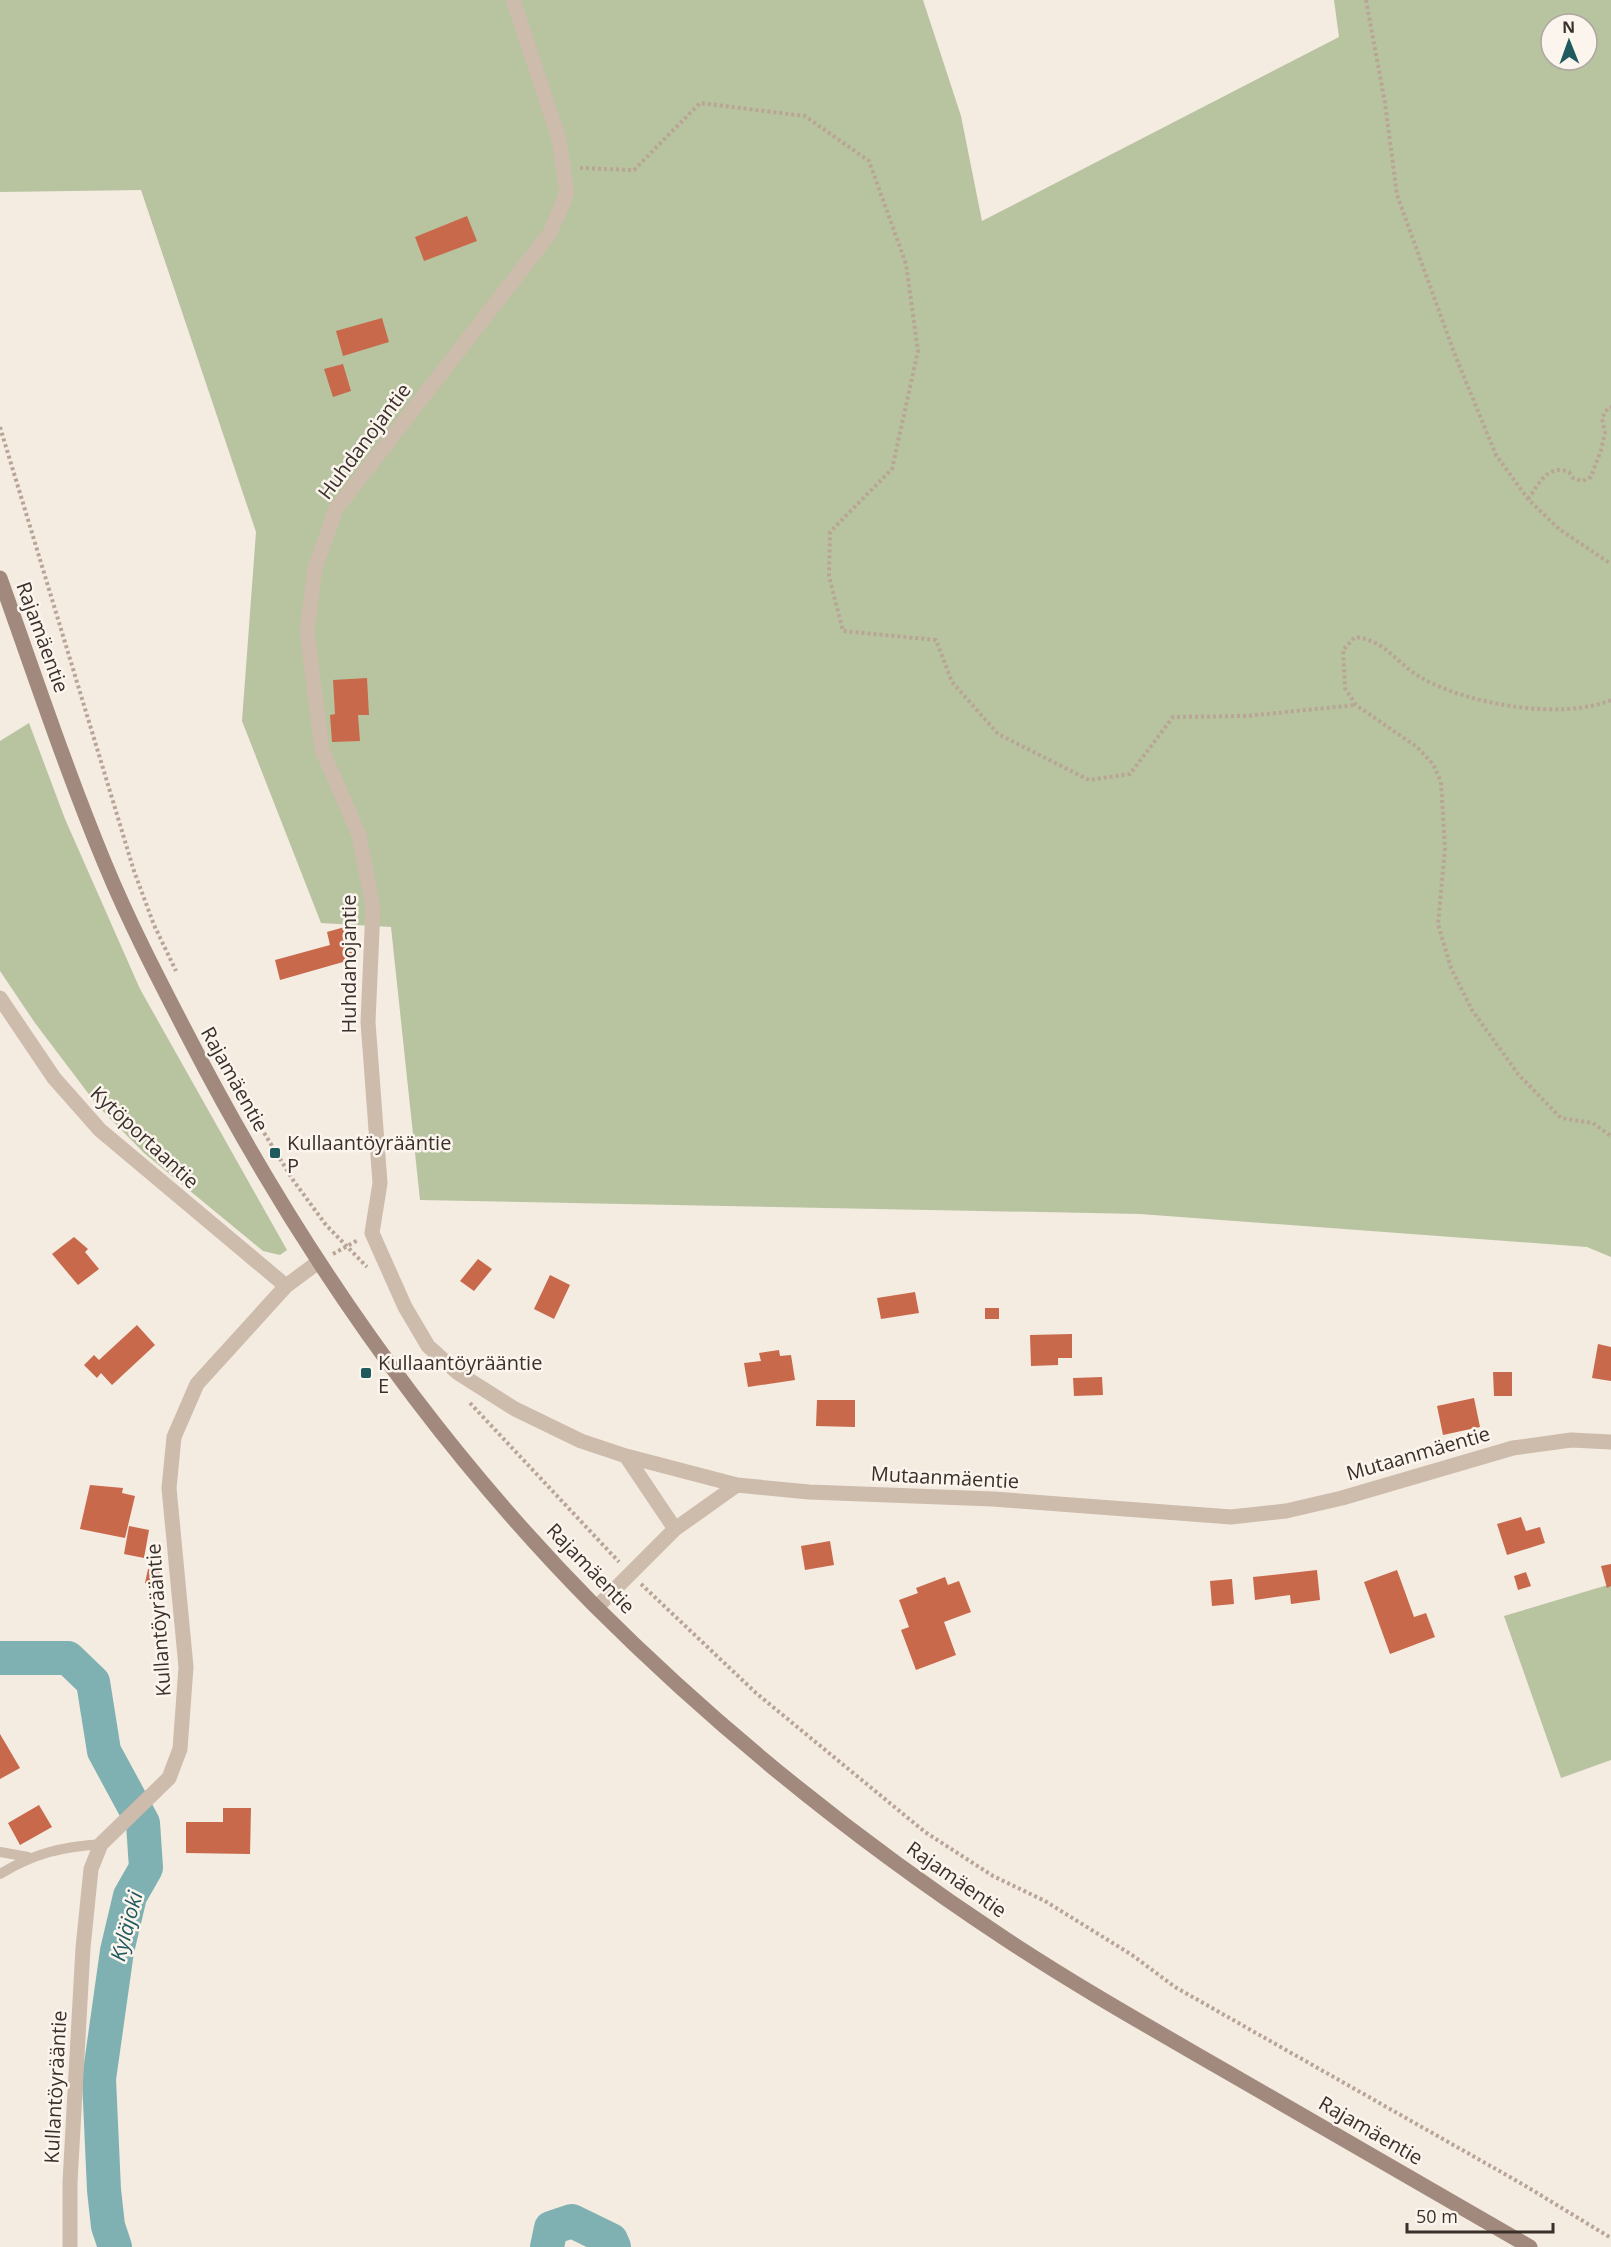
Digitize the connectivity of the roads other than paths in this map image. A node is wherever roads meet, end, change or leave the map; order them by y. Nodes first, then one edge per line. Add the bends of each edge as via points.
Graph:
1 (513, 0) edge
2 (0, 578) edge
3 (0, 998) edge
4 (372, 1233) joint
5 (317, 1263) junction
6 (286, 1286) junction
7 (1611, 1442) edge
8 (626, 1456) junction
9 (738, 1485) junction
10 (675, 1529) junction
11 (597, 1607) junction
12 (101, 1844) junction
13 (0, 1852) edge
14 (28, 1857) junction
15 (0, 1874) edge
16 (69, 2247) edge
17 (1530, 2247) edge

1 - 4 street, Huhdanojantie via 559,139 567,194 550,233 336,509 315,568 307,631 322,750 360,835 373,908 368,1022 380,1183
2 - 5 main road, Rajamäentie via 106,866 221,1101
3 - 6 street, Kytöportaantie via 54,1078 100,1130
4 - 8 street, Mutaanmäentie via 428,1346 458,1373 581,1441
5 - 6 street, Kullantöyrääntie
5 - 11 main road, Rajamäentie via 440,1430
6 - 12 street, Kullantöyrääntie via 197,1384 174,1437 169,1488 184,1646 185,1706 180,1749 169,1778
7 - 9 street, Mutaanmäentie via 1571,1440 1513,1448 1342,1498 1286,1511 1231,1517
8 - 9 street, Mutaanmäentie
8 - 10 street
9 - 10 street
10 - 11 street
11 - 17 main road, Rajamäentie via 725,1727 798,1788 1003,1938
12 - 14 lane via 66,1846
12 - 16 street, Kullantöyrääntie via 91,1869 83,1948
13 - 14 lane
14 - 15 lane

